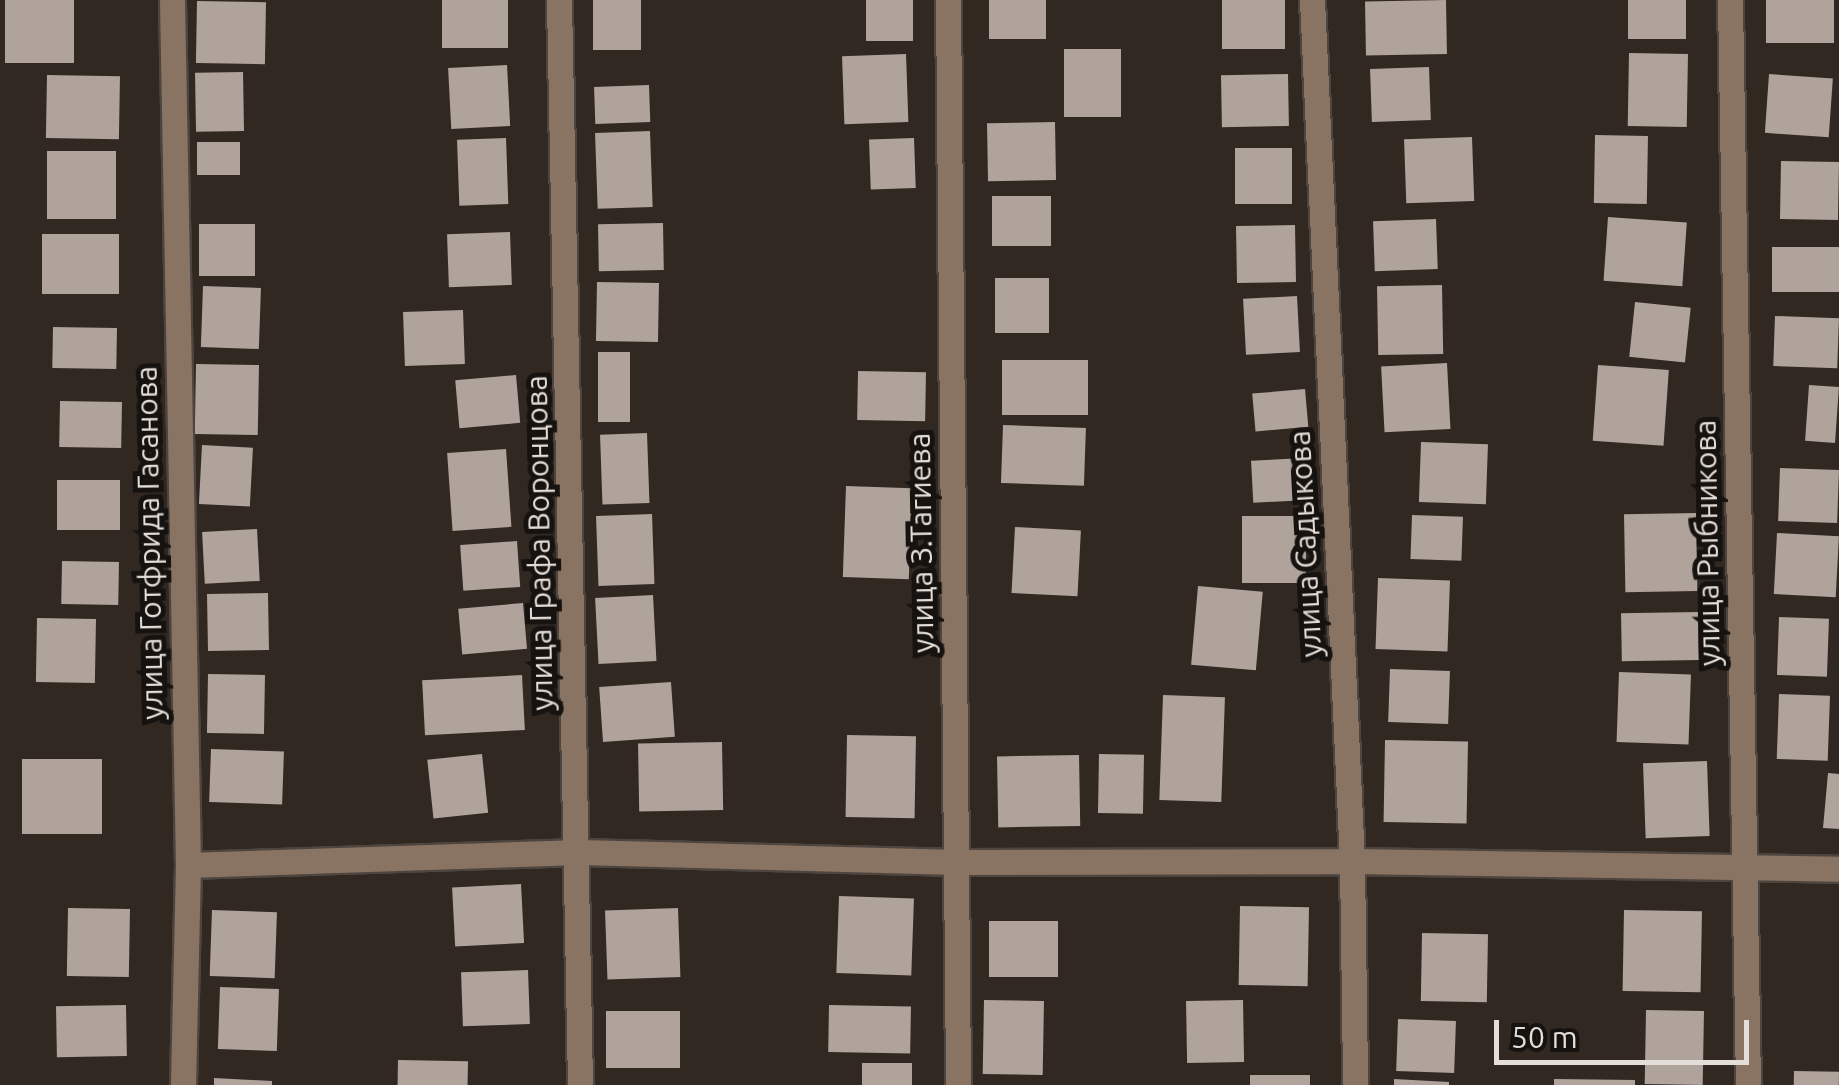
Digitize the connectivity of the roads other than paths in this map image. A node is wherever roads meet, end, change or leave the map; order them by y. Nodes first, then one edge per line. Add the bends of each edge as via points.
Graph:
1 (172, 0) edge
2 (560, 0) edge
3 (948, 0) edge
4 (1312, 0) edge
5 (1730, 0) edge
6 (579, 852) junction
7 (1352, 861) junction
8 (957, 862) junction
9 (188, 865) junction
10 (1744, 869) junction
11 (1839, 869) edge
12 (183, 1085) edge
13 (580, 1085) edge
14 (958, 1085) edge
15 (1355, 1085) edge
16 (1748, 1085) edge

1 - 9 street, улица Готфрида Гасанова
2 - 6 street, улица Графа Воронцова
3 - 8 street, улица З.Тагиева
4 - 7 street, улица Садыкова
5 - 10 street, улица Рыбникова
6 - 8 street
6 - 9 street
6 - 13 street, улица Графа Воронцова
7 - 8 street
7 - 10 street
7 - 15 street, улица Садыкова
8 - 14 street, улица З.Тагиева
9 - 12 street, улица Готфрида Гасанова
10 - 11 street
10 - 16 street, улица Рыбникова

